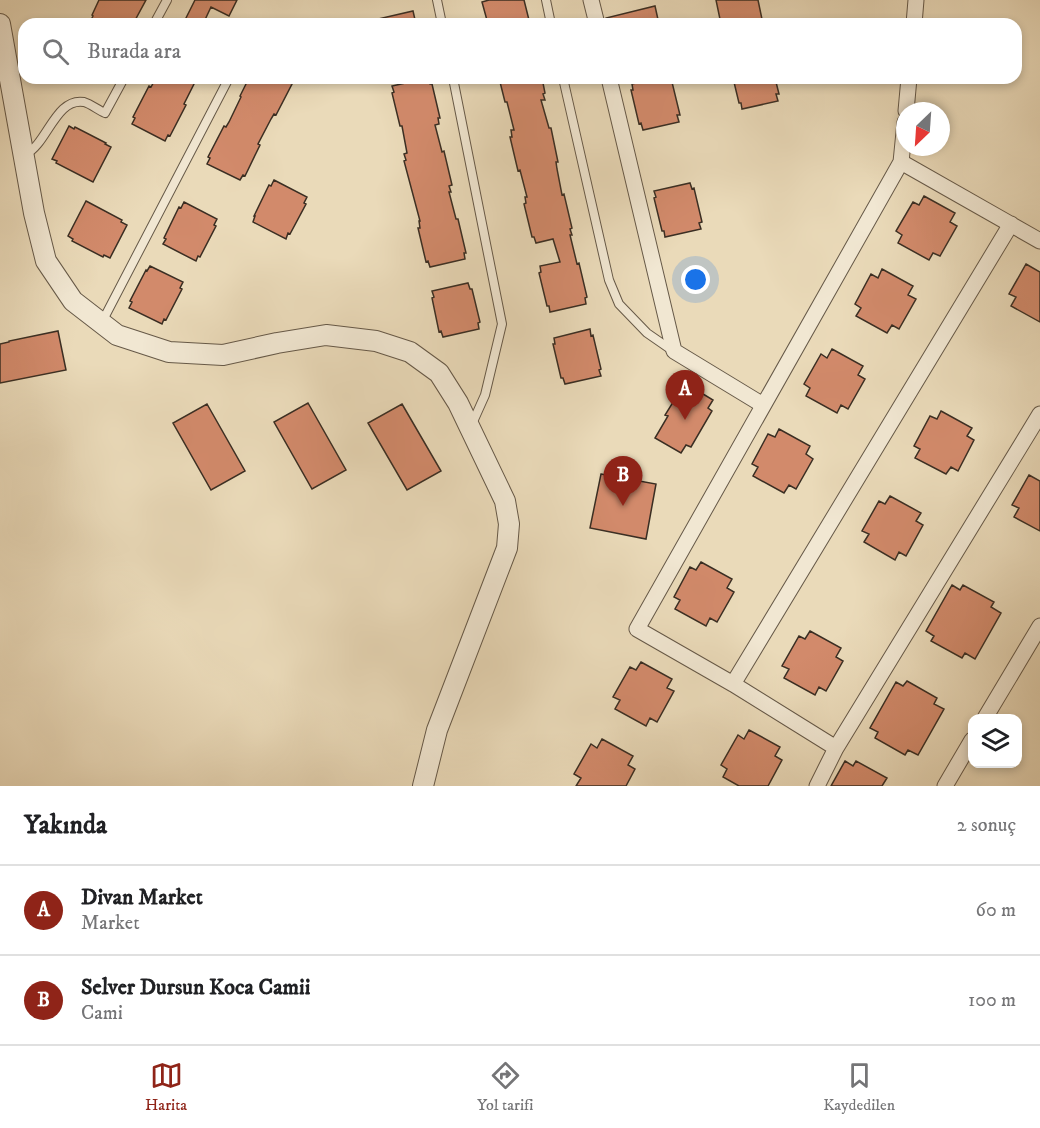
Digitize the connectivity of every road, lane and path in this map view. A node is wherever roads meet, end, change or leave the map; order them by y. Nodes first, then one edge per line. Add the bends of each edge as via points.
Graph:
1 (167, 0) edge
2 (437, 0) edge
3 (546, 0) edge
4 (591, 0) edge
5 (916, 0) edge
6 (157, 18) edge
7 (441, 18) edge
8 (550, 18) edge
9 (596, 18) edge
10 (914, 18) edge
11 (0, 24) edge
12 (121, 84) edge
13 (226, 84) edge
14 (454, 84) edge
15 (564, 84) edge
16 (610, 84) edge
17 (908, 84) edge
18 (907, 102) edge
19 (24, 155) junction
20 (902, 156) edge
21 (901, 162) junction
22 (1011, 224) junction
23 (1040, 241) edge
24 (102, 323) junction
25 (674, 351) junction
26 (763, 405) junction
27 (1040, 414) edge
28 (470, 428) junction
29 (1040, 626) edge
30 (732, 684) junction
31 (987, 714) edge
32 (968, 747) edge
33 (836, 748) junction
34 (423, 786) edge
35 (817, 786) edge
36 (945, 786) edge

1 - 6 lane
2 - 7 lane
3 - 8 lane
4 - 9 street
5 - 10 street
11 - 19 street
12 - 19 lane via 105,113 85,102 68,105 32,151
13 - 24 lane
14 - 28 lane via 502,324 485,395
15 - 25 lane via 609,280 619,304 647,333
16 - 25 street
17 - 18 street
19 - 24 street via 46,261 73,301
20 - 21 street
21 - 22 street
21 - 26 street
22 - 23 street
22 - 30 street
24 - 28 street via 117,335 169,352 224,355 326,335 376,341 410,352 439,373
25 - 26 street
26 - 30 street via 637,629
27 - 33 street
28 - 34 street via 505,501 509,524 507,548 437,730
29 - 31 street
30 - 33 street
32 - 36 street
33 - 35 street

